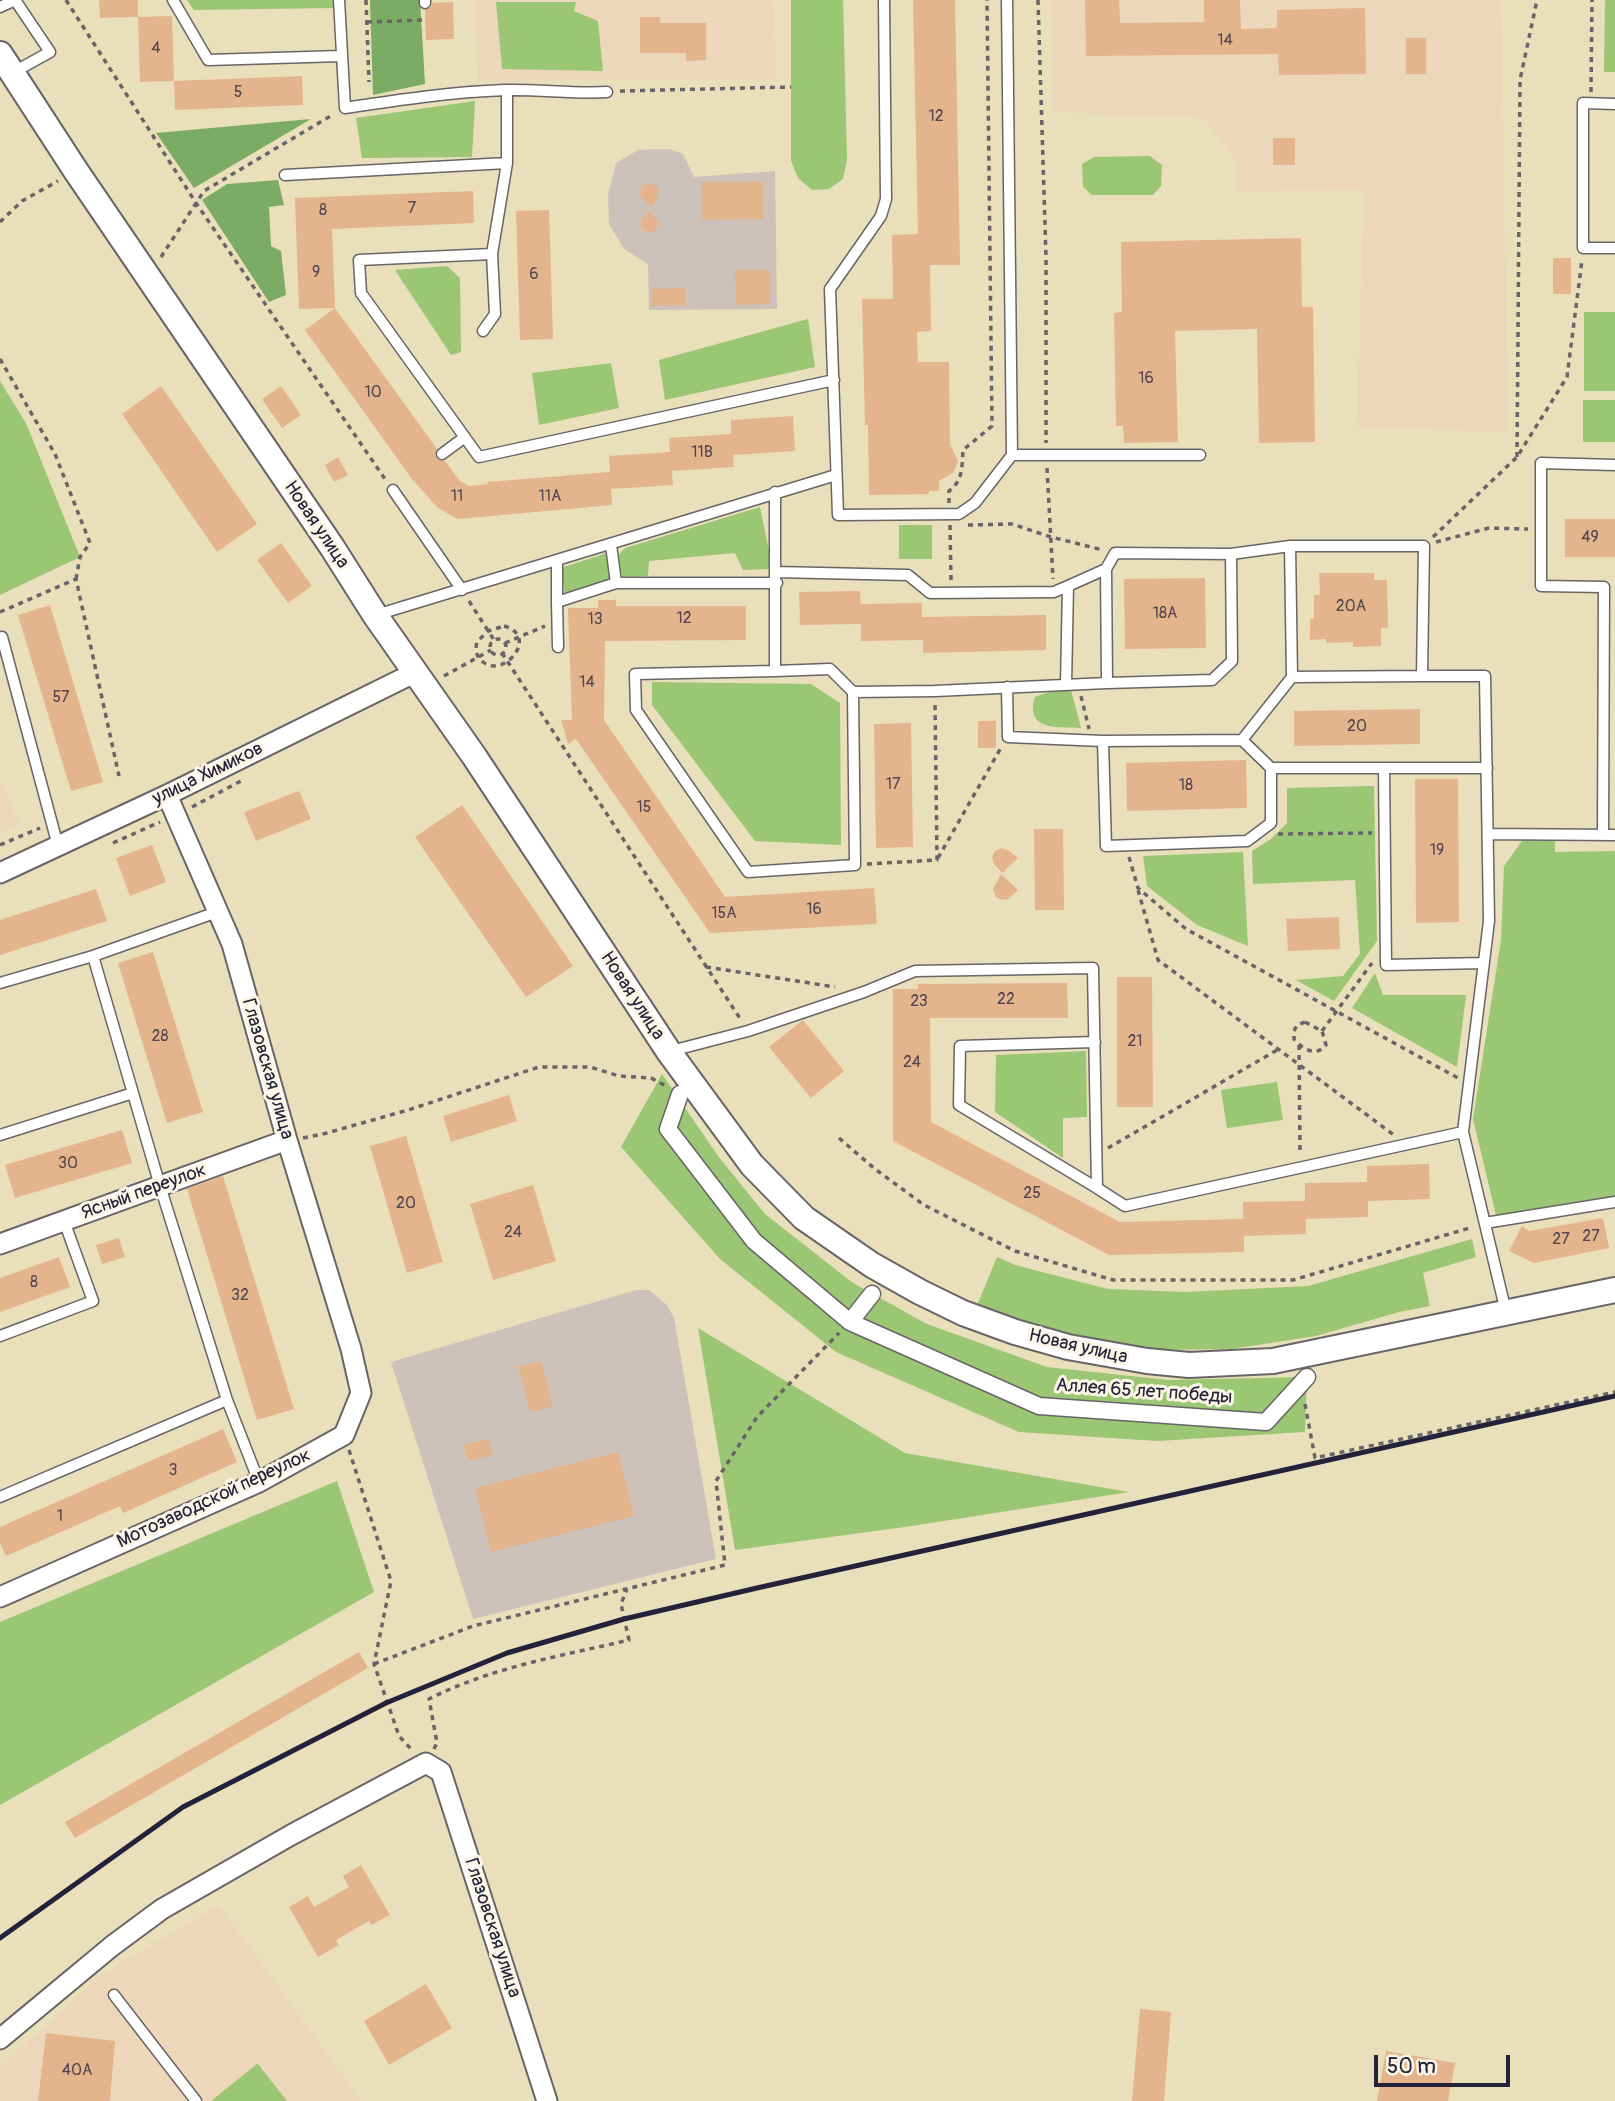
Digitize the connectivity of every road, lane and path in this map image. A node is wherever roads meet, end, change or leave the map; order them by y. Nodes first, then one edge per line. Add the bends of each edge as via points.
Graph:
1 (66, 0) edge
2 (173, 0) edge
3 (340, 0) edge
4 (366, 0) edge
5 (884, 0) edge
6 (987, 0) edge
7 (1007, 0) edge
8 (1038, 0) edge
9 (1537, 0) edge
10 (1592, 0) edge
11 (0, 7) edge
12 (425, 20) dead end
13 (367, 22) junction
14 (341, 56) junction
15 (6, 64) edge
16 (369, 82) dead end
17 (790, 87) dead end
18 (507, 90) junction
19 (607, 92) joint
20 (1591, 103) junction
21 (1615, 104) edge
22 (345, 108) junction
23 (507, 163) junction
24 (76, 171) junction
25 (285, 175) dead end
26 (196, 203) junction
27 (0, 222) edge
28 (1583, 248) junction
29 (1615, 248) edge
30 (492, 254) junction
31 (148, 276) junction
32 (482, 331) dead end
33 (0, 359) edge
34 (834, 380) junction
35 (465, 437) junction
36 (442, 454) dead end
37 (1012, 455) junction
38 (1046, 455) junction
39 (1200, 455) dead end
40 (1517, 457) junction
41 (1615, 465) edge
42 (836, 475) junction
43 (393, 490) joint
44 (775, 492) junction
45 (950, 520) junction
46 (1541, 529) junction
47 (1051, 537) junction
48 (611, 545) junction
49 (1290, 546) junction
50 (1423, 546) junction
51 (1115, 553) junction
52 (1231, 554) junction
53 (557, 561) junction
54 (1106, 569) junction
55 (776, 577) junction
56 (76, 579) junction
57 (616, 583) junction
58 (1068, 586) junction
59 (462, 590) junction
60 (1054, 592) junction
61 (951, 593) junction
62 (557, 602) junction
63 (0, 612) edge
64 (375, 615) junction
65 (558, 620) junction
66 (488, 631) junction
67 (2, 637) edge
68 (518, 638) junction
69 (494, 640) junction
70 (505, 643) junction
71 (558, 647) dead end
72 (502, 653) junction
73 (508, 661) junction
74 (775, 671) junction
75 (414, 673) junction
76 (1422, 676) junction
77 (1292, 677) junction
78 (1107, 683) junction
79 (1066, 684) junction
80 (1078, 684) junction
81 (1007, 687) junction
82 (935, 691) junction
83 (853, 692) junction
84 (1007, 737) junction
85 (1091, 740) junction
86 (1242, 740) junction
87 (1103, 741) junction
88 (1271, 768) junction
89 (1384, 768) junction
90 (1487, 768) junction
91 (118, 776) dead end
92 (167, 795) junction
93 (51, 822) junction
94 (1271, 823) junction
95 (1385, 832) junction
96 (1488, 834) junction
97 (1603, 835) junction
98 (1615, 835) edge
99 (0, 845) edge
100 (1126, 845) junction
101 (58, 846) junction
102 (937, 860) junction
103 (855, 865) junction
104 (0, 873) edge
105 (1138, 888) junction
106 (217, 912) junction
107 (1386, 944) junction
108 (93, 956) junction
109 (1484, 963) junction
110 (706, 967) junction
111 (0, 983) edge
112 (864, 992) junction
113 (1338, 1012) junction
114 (748, 1031) junction
115 (1322, 1031) junction
116 (1095, 1042) junction
117 (1299, 1045) junction
118 (1279, 1049) junction
119 (669, 1052) junction
120 (1298, 1063) junction
121 (1469, 1084) junction
122 (133, 1093) junction
123 (680, 1094) joint
124 (1463, 1132) junction
125 (0, 1135) edge
126 (839, 1138) dead end
127 (287, 1140) junction
128 (1407, 1144) junction
129 (1097, 1155) junction
130 (1300, 1167) junction
131 (160, 1186) junction
132 (1097, 1188) junction
133 (1615, 1202) edge
134 (64, 1221) junction
135 (1485, 1223) junction
136 (0, 1244) edge
137 (1615, 1290) edge
138 (872, 1294) dead end
139 (1506, 1312) junction
140 (850, 1322) junction
141 (0, 1336) edge
142 (1304, 1380) joint
143 (1615, 1392) edge
144 (227, 1400) junction
145 (344, 1435) junction
146 (259, 1482) junction
147 (0, 1497) edge
148 (627, 1589) junction
149 (0, 1597) edge
150 (373, 1664) junction
151 (426, 1763) junction
152 (114, 1995) dead end
153 (0, 2039) edge
154 (196, 2101) edge
155 (547, 2101) edge

1 - 26 path
2 - 14 lane via 208,60
3 - 14 lane
4 - 13 path
5 - 34 lane via 886,199 881,216 830,289
6 - 45 path via 992,426 963,450 962,472 949,491
7 - 37 lane
8 - 38 path
9 - 40 path via 1520,80
10 - 20 path
11 - 15 lane via 15,0 50,52
12 - 13 path
13 - 16 path
14 - 22 lane
15 - 24 street, Новая улица
17 - 19 path
18 - 19 lane
18 - 22 lane
18 - 23 lane
20 - 21 lane
20 - 28 lane via 1583,103
22 - 26 path via 204,191
23 - 25 lane
23 - 30 lane
24 - 27 path via 22,201
24 - 31 street, Новая улица
26 - 31 path
26 - 43 path
28 - 29 lane
28 - 40 path via 1567,377
30 - 32 lane via 495,314
30 - 35 lane via 359,260 361,293
31 - 64 street, Новая улица
33 - 56 path via 55,454 90,543 80,557
34 - 35 lane via 479,457
34 - 42 lane
35 - 36 lane
37 - 38 lane
37 - 45 lane via 975,503
38 - 39 lane
38 - 47 path
40 - 50 path
41 - 46 lane via 1541,463
42 - 44 lane
42 - 45 lane via 838,515
43 - 59 lane
44 - 48 lane
44 - 55 lane
45 - 47 path via 1012,524
45 - 61 path
46 - 50 path via 1489,528
46 - 97 lane via 1541,586 1604,587
47 - 51 path
47 - 60 path
48 - 53 lane
48 - 57 lane
49 - 50 lane
49 - 52 lane
49 - 77 lane
50 - 76 lane
51 - 52 lane
51 - 54 lane
52 - 78 lane via 1232,662 1212,680
53 - 59 lane
53 - 62 lane
54 - 58 lane
54 - 78 lane
55 - 57 lane
55 - 61 lane via 908,575 930,593
55 - 74 lane
56 - 63 path
56 - 91 path
57 - 62 lane
58 - 60 lane
58 - 79 lane
59 - 64 lane
59 - 66 path
60 - 61 lane
62 - 65 lane
64 - 75 street, Новая улица
65 - 68 path
65 - 71 lane
66 - 68 path via 504,626
66 - 69 path
66 - 73 path via 477,642 479,659 494,666
67 - 93 lane
68 - 70 path
68 - 73 path via 517,653
69 - 70 path
69 - 72 path via 492,652
70 - 72 path
72 - 73 path
73 - 110 path
74 - 83 lane via 830,669
74 - 103 lane via 635,674 636,710 748,872
75 - 92 street, улица Химиков
75 - 119 street, Новая улица
76 - 77 lane
76 - 90 lane via 1485,676
77 - 86 lane
78 - 80 lane
79 - 80 lane
79 - 81 lane
80 - 85 path
81 - 82 lane
81 - 84 lane
82 - 83 lane
82 - 102 path
83 - 103 lane
84 - 85 lane
84 - 102 path
85 - 87 lane
86 - 87 lane
86 - 88 lane
87 - 100 lane via 1106,846
88 - 89 lane
88 - 94 lane
89 - 90 lane
89 - 95 lane
90 - 96 lane
92 - 101 street, улица Химиков
92 - 106 street, Глазовская улица
93 - 99 path
93 - 101 lane
94 - 95 path via 1276,834
94 - 100 lane via 1247,841
95 - 107 lane
96 - 97 lane
96 - 109 lane via 1489,921
97 - 98 lane
100 - 105 path
101 - 104 street, улица Химиков
102 - 103 path
105 - 113 path via 1186,929
105 - 118 path via 1157,960
106 - 108 lane
106 - 127 street, Глазовская улица via 232,944
107 - 109 lane via 1386,965
107 - 113 path
108 - 111 lane
108 - 122 lane
109 - 121 lane
110 - 112 path
110 - 114 path
112 - 114 lane
112 - 116 lane via 915,971 1093,968
113 - 115 path
113 - 121 path
114 - 119 lane
115 - 117 path via 1326,1045 1322,1050 1314,1053
115 - 117 path via 1305,1022 1297,1025 1294,1039
116 - 129 lane
116 - 132 lane via 960,1046 960,1105
117 - 120 path
118 - 120 path
118 - 129 path
119 - 139 street, Новая улица via 751,1165 804,1217 920,1292 1015,1332 1106,1355 1215,1364 1299,1357
120 - 128 path
120 - 130 path
121 - 124 lane
122 - 125 lane
122 - 131 lane
123 - 127 path via 651,1078 619,1076 590,1067 539,1067 327,1133
123 - 140 street, Аллея 65 лет победы via 668,1129 754,1241
124 - 128 lane
124 - 135 lane
126 - 135 path via 924,1205 1015,1251 1113,1280 1293,1280
127 - 131 street, Ясный переулок
127 - 145 street, Глазовская улица via 361,1393
128 - 130 lane
129 - 132 lane
130 - 132 lane via 1125,1206
131 - 134 street, Ясный переулок
131 - 144 lane
133 - 135 lane
134 - 136 street, Ясный переулок
134 - 141 lane via 93,1301
135 - 139 lane
137 - 139 street, Новая улица
138 - 140 street
140 - 142 street, Аллея 65 лет победы via 1039,1406 1266,1422
140 - 148 path via 757,1417 716,1481 725,1564
142 - 143 path via 1315,1458
144 - 146 lane
144 - 147 lane
145 - 146 street, Мотозаводской переулок
145 - 150 path via 391,1581
146 - 149 street, Мотозаводской переулок
148 - 150 path via 473,1626
148 - 151 path via 621,1604 629,1640 508,1668 429,1699 437,1743
150 - 151 path via 399,1736
151 - 153 street via 162,1909
151 - 155 street, Глазовская улица via 441,1772
152 - 154 lane

